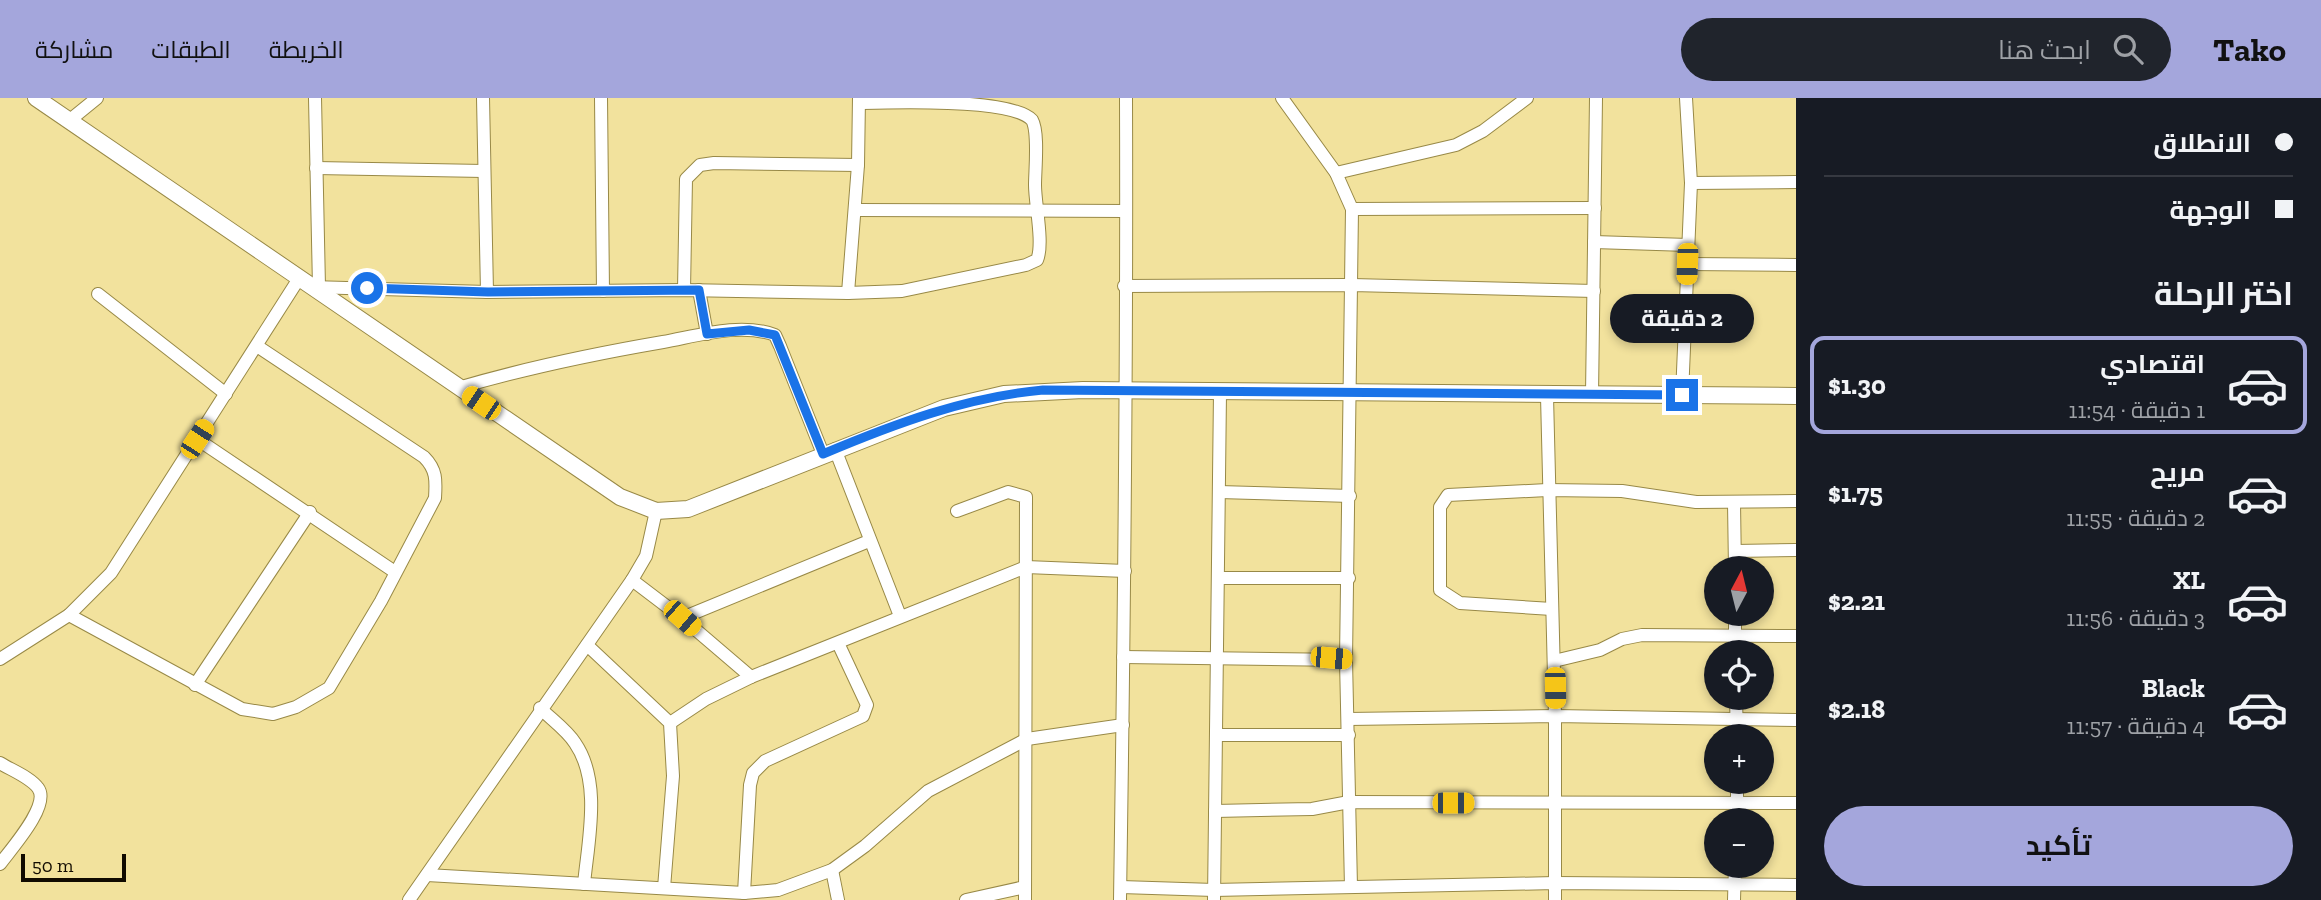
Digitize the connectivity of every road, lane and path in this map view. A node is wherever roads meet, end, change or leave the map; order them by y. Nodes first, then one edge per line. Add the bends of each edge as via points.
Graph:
1 (36, 98) edge
2 (97, 98) edge
3 (315, 98) edge
4 (483, 98) edge
5 (601, 98) edge
6 (1126, 98) edge
7 (1283, 98) edge
8 (1527, 98) edge
9 (1595, 98) edge
10 (1686, 98) edge
11 (859, 100) edge
12 (70, 120) junction
13 (858, 165) junction
14 (316, 168) junction
15 (484, 171) junction
16 (1336, 173) junction
17 (1796, 182) edge
18 (1691, 183) junction
19 (1595, 208) junction
20 (1352, 209) junction
21 (856, 210) junction
22 (1126, 211) junction
23 (1035, 213) junction
24 (1594, 242) junction
25 (1688, 245) junction
26 (1687, 264) junction
27 (1796, 265) edge
28 (309, 285) junction
29 (1353, 285) junction
30 (1124, 286) junction
31 (684, 290) junction
32 (699, 290) junction
33 (603, 291) junction
34 (1594, 291) junction
35 (488, 292) junction
36 (848, 293) junction
37 (98, 294) dead end
38 (707, 334) junction
39 (257, 346) junction
40 (458, 388) junction
41 (1127, 391) junction
42 (1220, 393) junction
43 (1352, 393) junction
44 (226, 394) junction
45 (1592, 395) junction
46 (1682, 395) junction
47 (1547, 396) junction
48 (1796, 396) edge
49 (197, 439) junction
50 (829, 452) junction
51 (1547, 490) junction
52 (1219, 492) junction
53 (1350, 496) junction
54 (1796, 501) edge
55 (1734, 503) junction
56 (656, 511) junction
57 (957, 511) dead end
58 (310, 512) junction
59 (869, 541) junction
60 (1796, 550) edge
61 (1735, 551) junction
62 (1735, 556) edge
63 (1026, 566) junction
64 (1125, 571) junction
65 (395, 572) junction
66 (1218, 578) junction
67 (1349, 578) junction
68 (632, 580) junction
69 (1552, 609) junction
70 (69, 615) junction
71 (900, 616) junction
72 (682, 618) junction
73 (1735, 626) edge
74 (1735, 636) junction
75 (1796, 636) edge
76 (1735, 640) edge
77 (838, 643) junction
78 (587, 645) junction
79 (1124, 657) junction
80 (1218, 657) junction
81 (0, 659) edge
82 (1346, 660) junction
83 (1554, 661) junction
84 (751, 677) junction
85 (195, 685) junction
86 (540, 708) junction
87 (1737, 710) edge
88 (1555, 716) junction
89 (1348, 719) junction
90 (1737, 720) junction
91 (1796, 720) edge
92 (670, 723) junction
93 (1123, 724) junction
94 (1737, 724) edge
95 (1216, 735) junction
96 (1349, 735) junction
97 (1027, 739) junction
98 (0, 763) edge
99 (1737, 794) edge
100 (1349, 803) junction
101 (1556, 803) junction
102 (1737, 803) junction
103 (1796, 803) edge
104 (1737, 808) edge
105 (1215, 811) junction
106 (0, 864) edge
107 (832, 870) junction
108 (427, 876) junction
109 (1735, 878) edge
110 (1555, 883) junction
111 (584, 884) junction
112 (1796, 885) edge
113 (1735, 886) junction
114 (1351, 887) junction
115 (664, 888) junction
116 (744, 893) junction
117 (1121, 893) edge
118 (1025, 894) edge
119 (1214, 895) edge
120 (409, 900) edge
121 (838, 900) edge
122 (966, 900) edge
123 (1555, 900) edge
124 (1734, 900) edge

1 - 12 main road
2 - 12 street
3 - 14 street
4 - 15 street
5 - 33 street
6 - 22 street
7 - 16 street
8 - 16 street via 1456,145
9 - 19 street
10 - 18 street
11 - 13 street
11 - 23 street via 999,102 1023,112 1033,121
12 - 28 main road
13 - 21 street
13 - 31 street via 713,163 695,169 685,179
14 - 15 street
14 - 28 street
15 - 35 street
16 - 20 street
17 - 18 street
18 - 25 street
19 - 20 street
19 - 24 street
20 - 29 street
21 - 23 street
21 - 36 street
22 - 23 street
22 - 30 street
23 - 36 street via 1040,252 1037,260 1026,265 902,291
24 - 25 street
24 - 34 street
25 - 26 street
26 - 27 street
26 - 46 street
28 - 35 street
28 - 39 street
28 - 40 main road
29 - 30 street
29 - 34 street
29 - 43 street
30 - 41 street
31 - 32 street
31 - 33 street
32 - 36 street
32 - 38 street
33 - 35 street
34 - 45 street
37 - 44 street
38 - 40 street via 537,365
38 - 50 street via 749,330 775,335
39 - 44 street
39 - 65 street via 433,466 435,498
40 - 56 main road via 620,497
41 - 42 main road
41 - 50 main road via 1043,390 973,399
41 - 64 street
42 - 43 main road
42 - 52 street
43 - 47 main road
43 - 53 street
44 - 49 street
45 - 46 main road
45 - 47 main road
46 - 48 main road
47 - 51 street
49 - 58 street
49 - 70 street via 111,573
50 - 56 main road via 688,509
50 - 59 street
51 - 55 street via 1622,491
51 - 69 street
51 - 69 street via 1448,495 1440,508 1440,590 1460,603
52 - 53 street
52 - 66 street
53 - 67 street
54 - 55 street
55 - 61 street
56 - 68 street via 646,556
57 - 63 street via 1008,492 1026,497
58 - 65 street
58 - 85 street
59 - 71 street
59 - 72 street
60 - 61 street
61 - 62 street
63 - 64 street
63 - 71 street
63 - 97 street
64 - 79 street
65 - 85 street via 329,688 296,707 274,714 242,709
66 - 67 street
66 - 80 street
67 - 82 street
68 - 72 street
68 - 78 street
69 - 83 street
70 - 81 street
70 - 85 street
71 - 77 street
72 - 84 street
73 - 74 street
74 - 75 street
74 - 76 street
74 - 83 street via 1642,635
77 - 84 street
77 - 116 street via 867,705 863,716 765,761 753,773
78 - 86 street
78 - 92 street
79 - 80 street
79 - 93 street
80 - 82 street
80 - 95 street
82 - 89 street
83 - 88 street
84 - 92 street
86 - 108 street
86 - 111 street via 575,743 588,770
87 - 90 street
88 - 89 street
88 - 90 street
88 - 101 street
89 - 96 street
90 - 91 street
90 - 94 street
92 - 115 street via 673,776
93 - 97 street
93 - 117 street
95 - 96 street
95 - 105 street
96 - 100 street
97 - 107 street via 928,791
97 - 118 street
98 - 106 street via 37,786 42,796 40,807
99 - 102 street
100 - 101 street
100 - 105 street via 1312,809
100 - 114 street
101 - 102 street
101 - 110 street
102 - 103 street
102 - 104 street
105 - 119 street
107 - 116 street via 778,890
107 - 121 street
108 - 111 street
108 - 120 street
109 - 113 street
110 - 113 street
110 - 114 street
110 - 123 street
111 - 115 street
112 - 113 street
113 - 124 street
114 - 119 street
115 - 116 street
117 - 119 street
118 - 122 street

